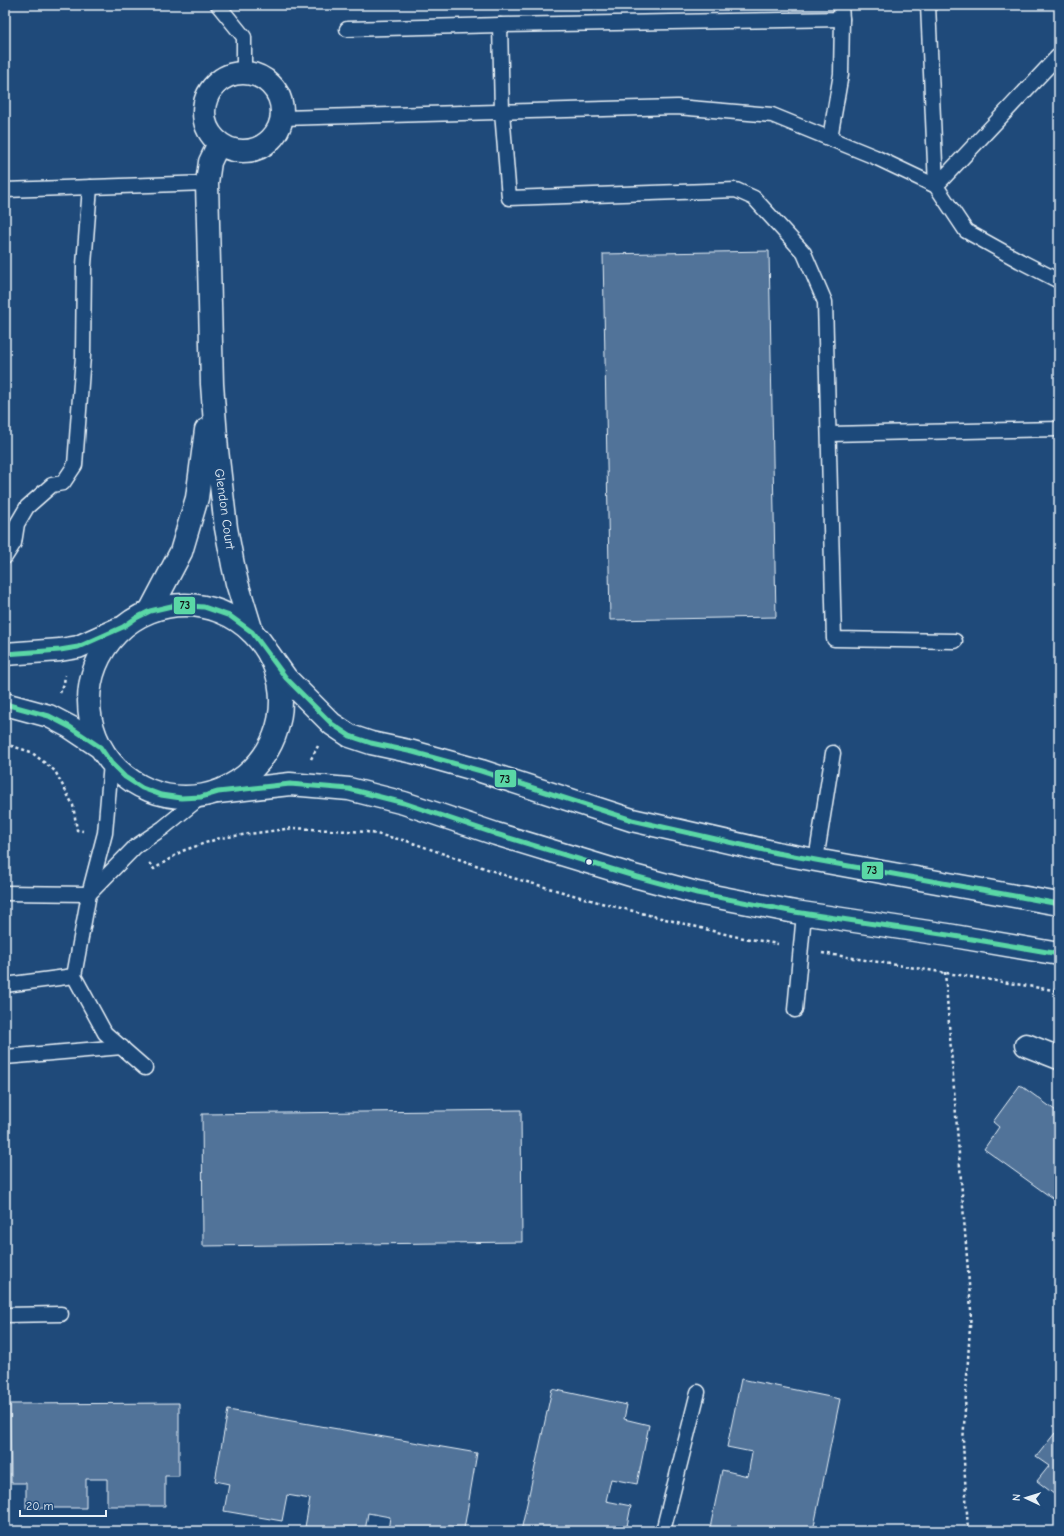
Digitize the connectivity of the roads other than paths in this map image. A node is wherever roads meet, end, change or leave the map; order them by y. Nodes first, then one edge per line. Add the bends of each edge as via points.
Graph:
1 (218, 5) edge
2 (842, 5) edge
3 (928, 5) edge
4 (842, 19) junction
5 (500, 25) junction
6 (347, 29) dead end
7 (1059, 54) edge
8 (244, 73) junction
9 (502, 112) junction
10 (282, 118) junction
11 (830, 138) junction
12 (219, 143) junction
13 (207, 183) junction
14 (936, 186) junction
15 (90, 187) junction
16 (5, 190) edge
17 (1059, 281) edge
18 (212, 384) junction
19 (1059, 429) edge
20 (829, 434) junction
21 (5, 557) edge
22 (150, 612) junction
23 (123, 627) junction
24 (252, 632) junction
25 (955, 641) dead end
26 (5, 654) edge
27 (269, 654) junction
28 (5, 704) edge
29 (833, 753) dead end
30 (106, 755) junction
31 (210, 794) junction
32 (816, 860) junction
33 (5, 893) edge
34 (89, 894) junction
35 (1059, 904) edge
36 (804, 914) junction
37 (1059, 954) edge
38 (74, 976) junction
39 (5, 985) edge
40 (795, 1010) dead end
41 (1026, 1045) dead end
42 (122, 1047) junction
43 (5, 1057) edge
44 (1059, 1058) edge
45 (145, 1068) dead end
46 (61, 1314) dead end
47 (5, 1315) edge
48 (698, 1392) dead end
49 (663, 1531) edge

1 - 8 lane via 244,37
2 - 4 lane
3 - 14 lane
4 - 5 lane
4 - 11 lane via 841,74
5 - 6 lane
5 - 9 lane
7 - 14 lane
8 - 10 main road via 268,82 282,105
8 - 12 main road via 231,75 219,82 205,102 206,125
9 - 10 lane
9 - 11 lane via 677,107 772,115
9 - 20 lane via 509,198 736,190 754,198 804,253 825,302
10 - 12 main road via 277,131 269,141 258,148 245,151 231,150
11 - 14 lane
12 - 13 main road, Glendon Court via 210,162
13 - 15 lane
13 - 18 main road, Glendon Court
14 - 17 lane via 966,231
15 - 16 lane
15 - 21 lane via 84,265 83,356 75,465 63,483 52,485 27,507 17,524 14,543
18 - 22 main road, Glendon Court via 197,498 181,552
18 - 24 main road, Glendon Court via 226,528 236,583
19 - 20 lane
20 - 25 lane via 834,639
22 - 23 main road
22 - 24 main road via 176,605 204,607 230,616
23 - 26 main road via 78,647
23 - 30 main road via 100,657 92,674 89,693 93,730
24 - 27 main road
27 - 31 main road via 280,690 280,708 271,743 262,759 249,772 234,784
27 - 32 main road via 286,678 332,724 350,736 481,771 632,820
28 - 30 main road via 49,716 70,727
29 - 32 lane
30 - 31 main road via 125,778 161,796 181,798
30 - 34 lane via 105,833
31 - 34 lane via 135,847
31 - 36 main road via 290,784 349,789 404,803 634,876 697,893
32 - 35 main road
33 - 34 lane
34 - 38 lane
36 - 37 main road via 948,934
36 - 40 lane
38 - 39 lane
38 - 42 lane via 105,1033
41 - 44 main road
42 - 43 lane
42 - 45 lane
46 - 47 lane
48 - 49 lane

